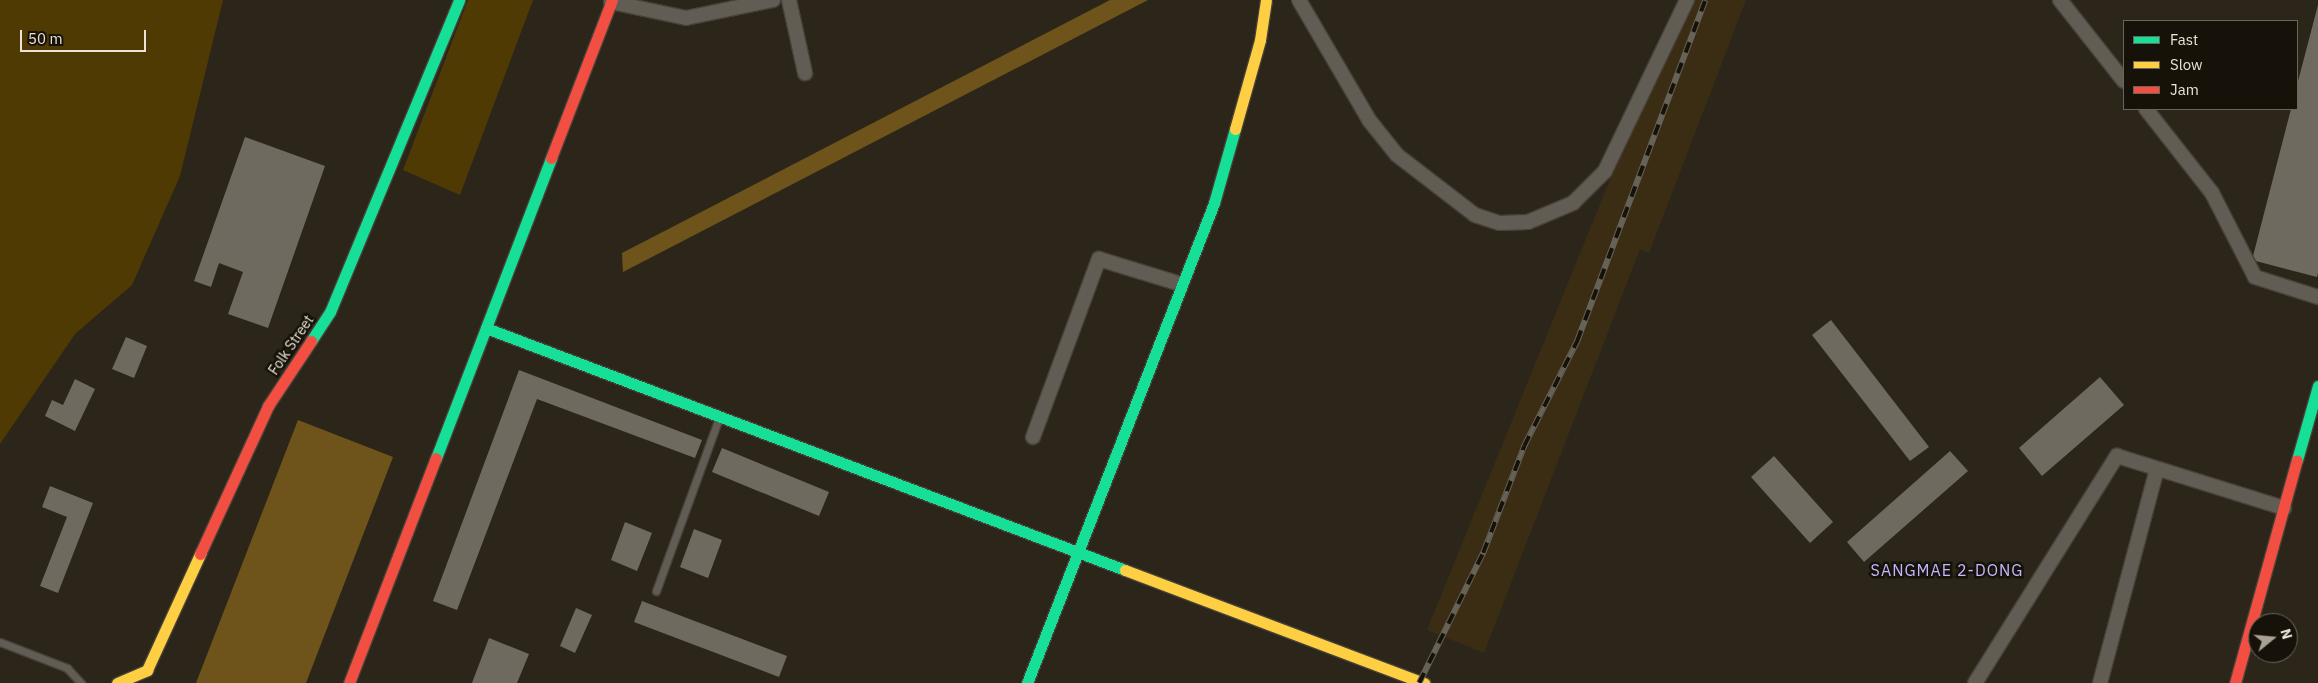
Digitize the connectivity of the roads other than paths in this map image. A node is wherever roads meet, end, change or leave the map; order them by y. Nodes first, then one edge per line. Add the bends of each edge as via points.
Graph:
1 (459, 0) edge
2 (773, 0) edge
3 (789, 0) edge
4 (1266, 0) edge
5 (1299, 0) edge
6 (1687, 0) edge
7 (2060, 0) edge
8 (612, 1) edge
9 (805, 73) dead end
10 (2123, 80) edge
11 (2147, 110) edge
12 (1181, 284) junction
13 (2318, 297) edge
14 (486, 328) junction
15 (2318, 386) edge
16 (720, 416) junction
17 (1033, 437) dead end
18 (2157, 468) junction
19 (2284, 508) junction
20 (1078, 550) junction
21 (656, 591) dead end
22 (0, 642) edge
23 (147, 670) junction
24 (82, 683) edge
25 (117, 683) edge
26 (146, 683) edge
27 (349, 683) edge
28 (1027, 683) edge
29 (1424, 683) edge
30 (1975, 683) edge
31 (2100, 683) edge
32 (2236, 683) edge

1 - 23 street, Folk Street via 330,312 268,406
2 - 8 street via 686,18
3 - 9 street
4 - 12 street via 1260,40 1214,203
5 - 6 street via 1368,120 1397,154 1475,215 1500,223 1528,222 1573,204 1605,171
7 - 10 street
8 - 14 street
11 - 13 street via 2212,193 2255,277
12 - 17 street via 1099,259
12 - 20 street
14 - 16 street
14 - 27 street
15 - 19 street
16 - 20 street
16 - 21 lane
18 - 19 street
18 - 30 street via 2117,456
18 - 31 street
19 - 32 street
20 - 28 street
20 - 29 street
22 - 24 lane via 68,668
23 - 25 street
23 - 26 lane

